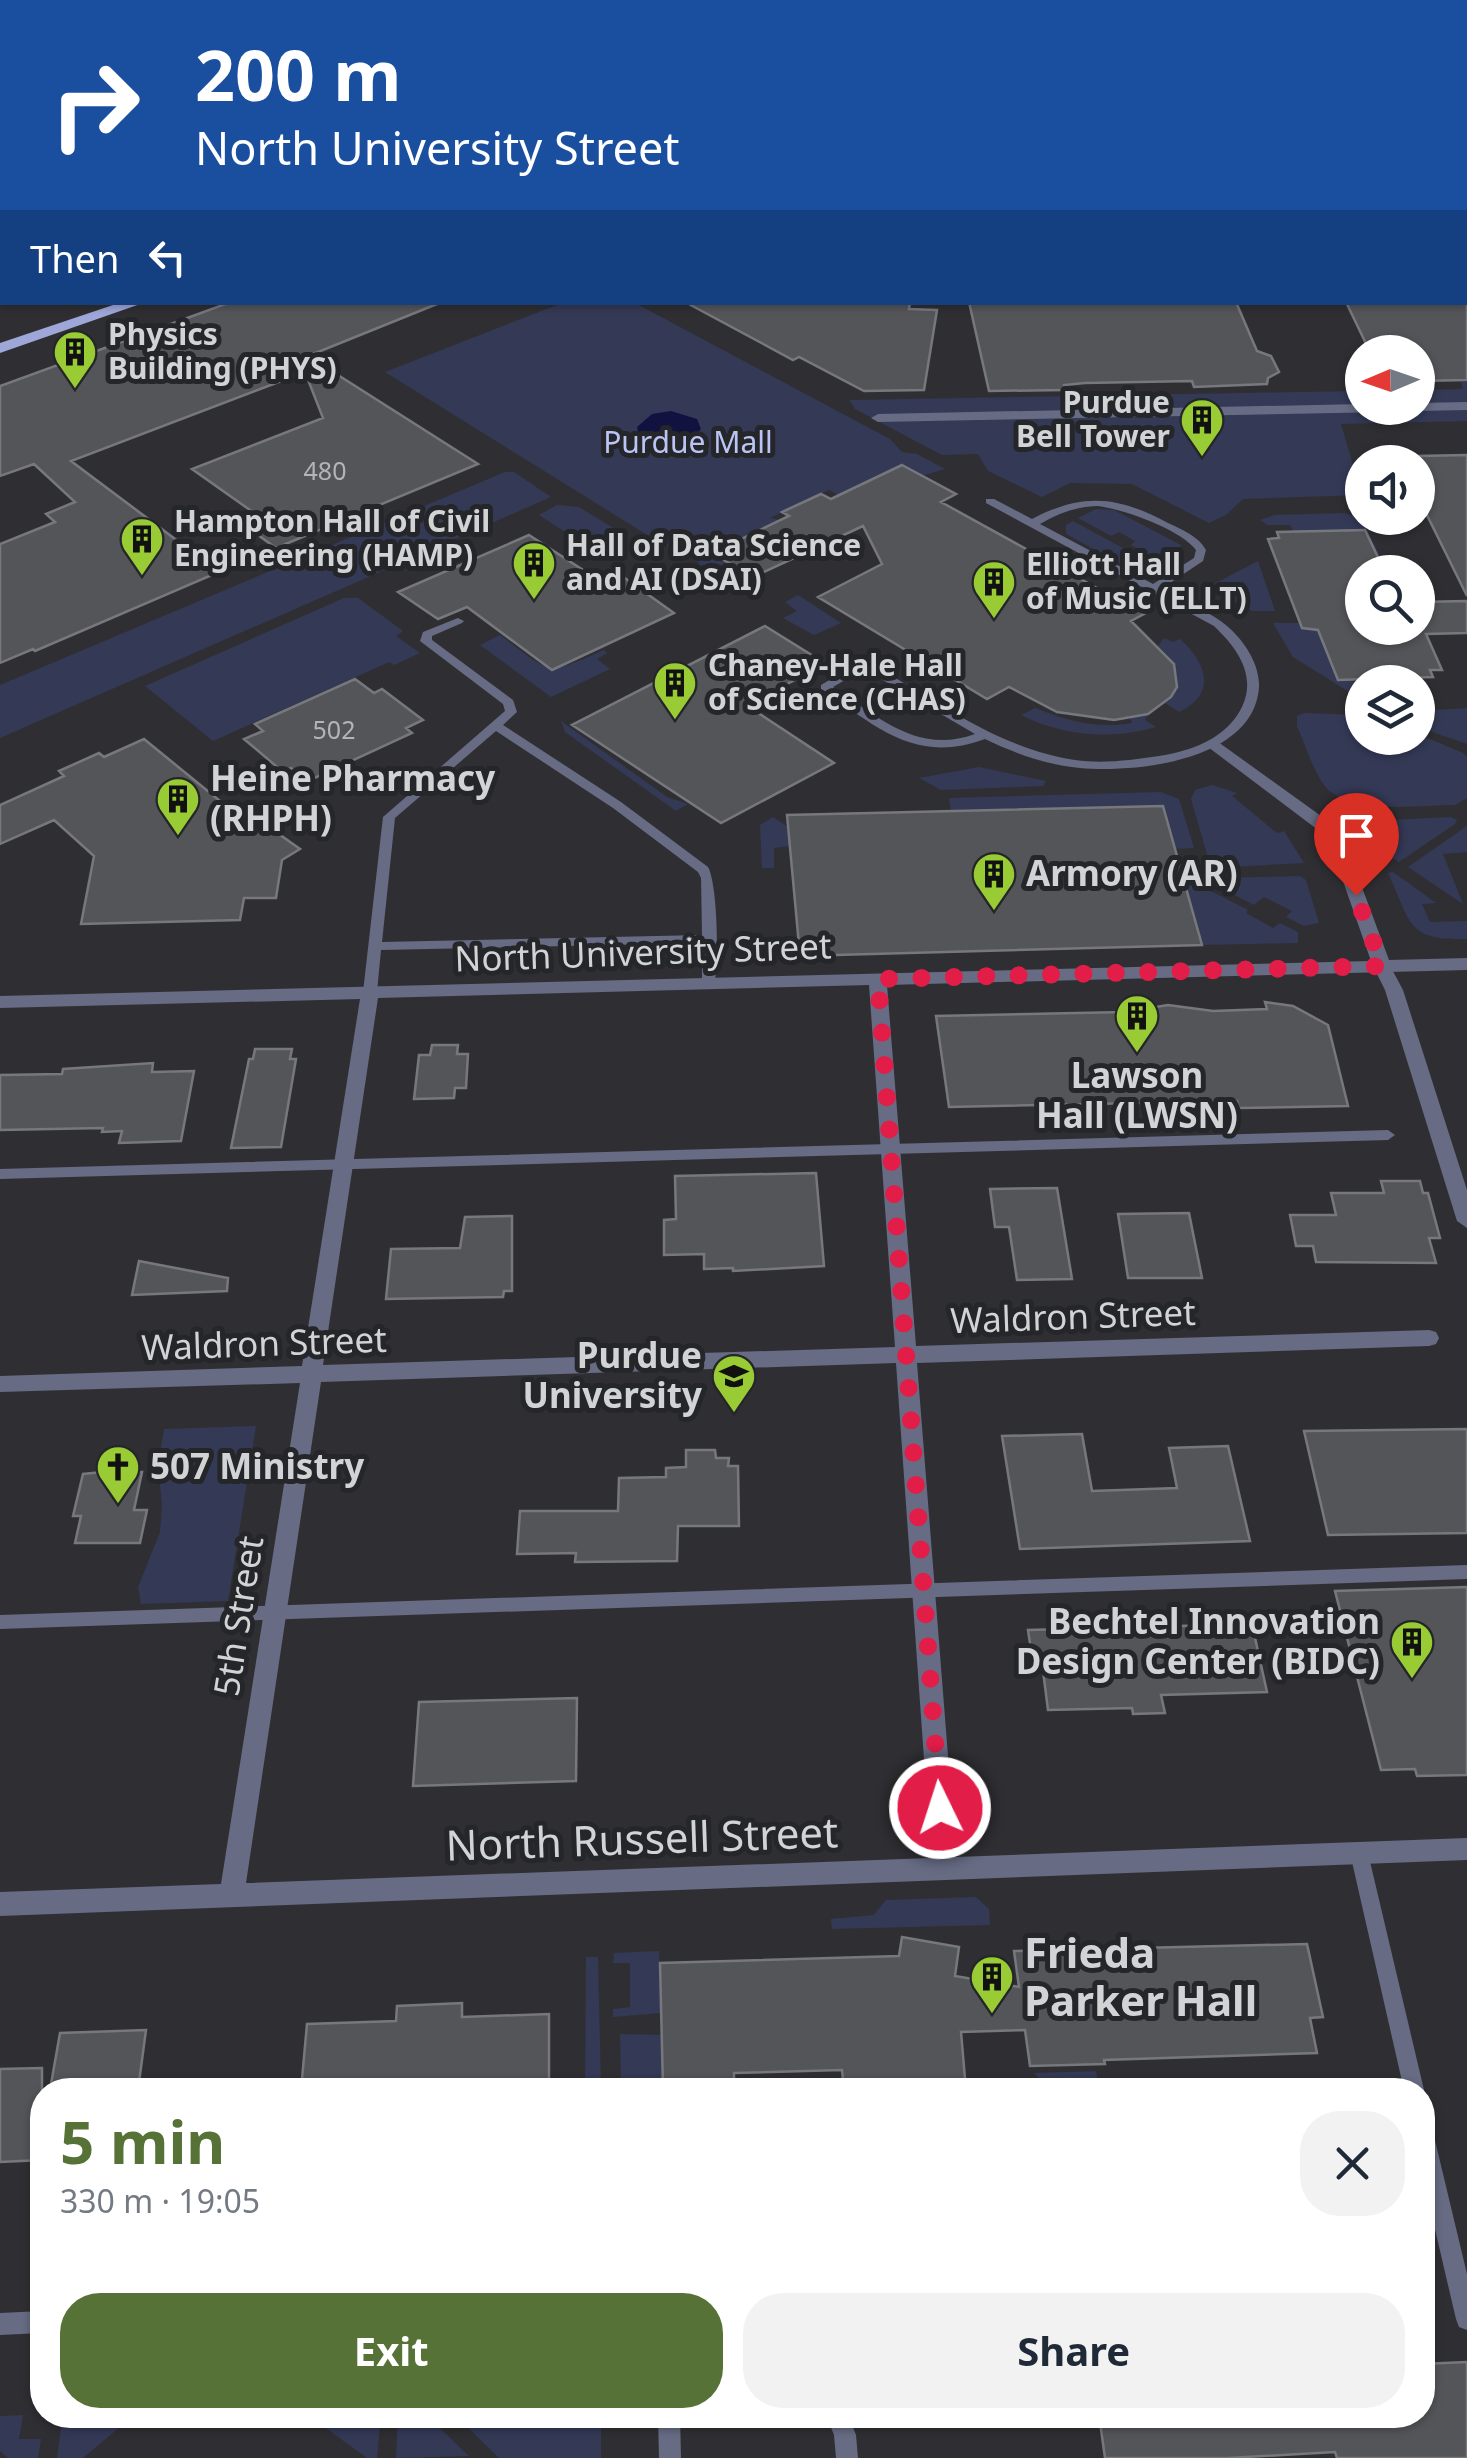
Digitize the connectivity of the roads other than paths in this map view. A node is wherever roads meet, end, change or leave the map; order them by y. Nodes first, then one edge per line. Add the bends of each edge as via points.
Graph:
1 (77, 305) edge
2 (130, 305) edge
3 (0, 332) edge
4 (0, 348) edge
5 (1467, 406) edge
6 (1435, 407) edge
7 (1345, 409) edge
8 (878, 418) dead end
9 (990, 501) dead end
10 (1034, 524) junction
11 (1154, 588) junction
12 (458, 621) dead end
13 (498, 727) junction
14 (983, 735) junction
15 (1214, 744) junction
16 (709, 939) junction
17 (376, 946) junction
18 (1467, 964) edge
19 (1382, 966) junction
20 (878, 979) junction
21 (709, 983) junction
22 (370, 992) junction
23 (0, 1002) edge
24 (1388, 1135) dead end
25 (891, 1149) junction
26 (343, 1164) junction
27 (0, 1174) edge
28 (1467, 1221) edge
29 (1429, 1338) dead end
30 (906, 1355) junction
31 (311, 1375) junction
32 (0, 1384) edge
33 (1467, 1572) edge
34 (923, 1590) junction
35 (275, 1613) junction
36 (0, 1622) edge
37 (1467, 1849) edge
38 (1358, 1853) junction
39 (944, 1868) junction
40 (232, 1896) junction
41 (0, 1904) edge
42 (1411, 2078) edge
43 (1435, 2183) edge
44 (1467, 2320) edge
45 (30, 2323) edge
46 (0, 2324) edge
47 (669, 2428) edge
48 (843, 2428) edge
49 (670, 2458) edge
50 (847, 2458) edge

1 - 3 main road
2 - 4 main road
5 - 6 street
7 - 8 street
9 - 10 lane
10 - 11 lane
10 - 11 lane via 1076,504 1114,502 1196,542 1199,558
11 - 15 lane via 1218,624 1248,657 1252,696 1241,719
12 - 13 lane via 426,641 508,703 511,712
13 - 16 lane via 702,870
13 - 17 lane via 390,817
14 - 14 lane via 949,749 924,747 825,687 864,664
14 - 15 lane via 1029,756 1085,766 1159,760
15 - 19 street via 1329,830
16 - 17 lane
16 - 21 lane
17 - 22 lane
18 - 19 street, North University Street
19 - 20 street, North University Street
19 - 28 street
20 - 21 street, North University Street
20 - 25 street
21 - 22 street, North University Street
22 - 23 street, North University Street
22 - 26 street, 5th Street
24 - 25 lane
25 - 26 lane
25 - 30 street
26 - 27 lane
26 - 31 street, 5th Street
29 - 30 street, Waldron Street
30 - 31 street, Waldron Street
30 - 34 street
31 - 32 street, Waldron Street
31 - 35 street, 5th Street
33 - 34 lane
34 - 35 lane
34 - 39 street
35 - 36 lane
35 - 40 street, 5th Street
37 - 38 street, North Russell Street
38 - 39 street, North Russell Street
38 - 42 lane
39 - 40 street, North Russell Street
40 - 41 street, North Russell Street
43 - 44 lane
45 - 46 lane
47 - 49 lane
48 - 50 lane

